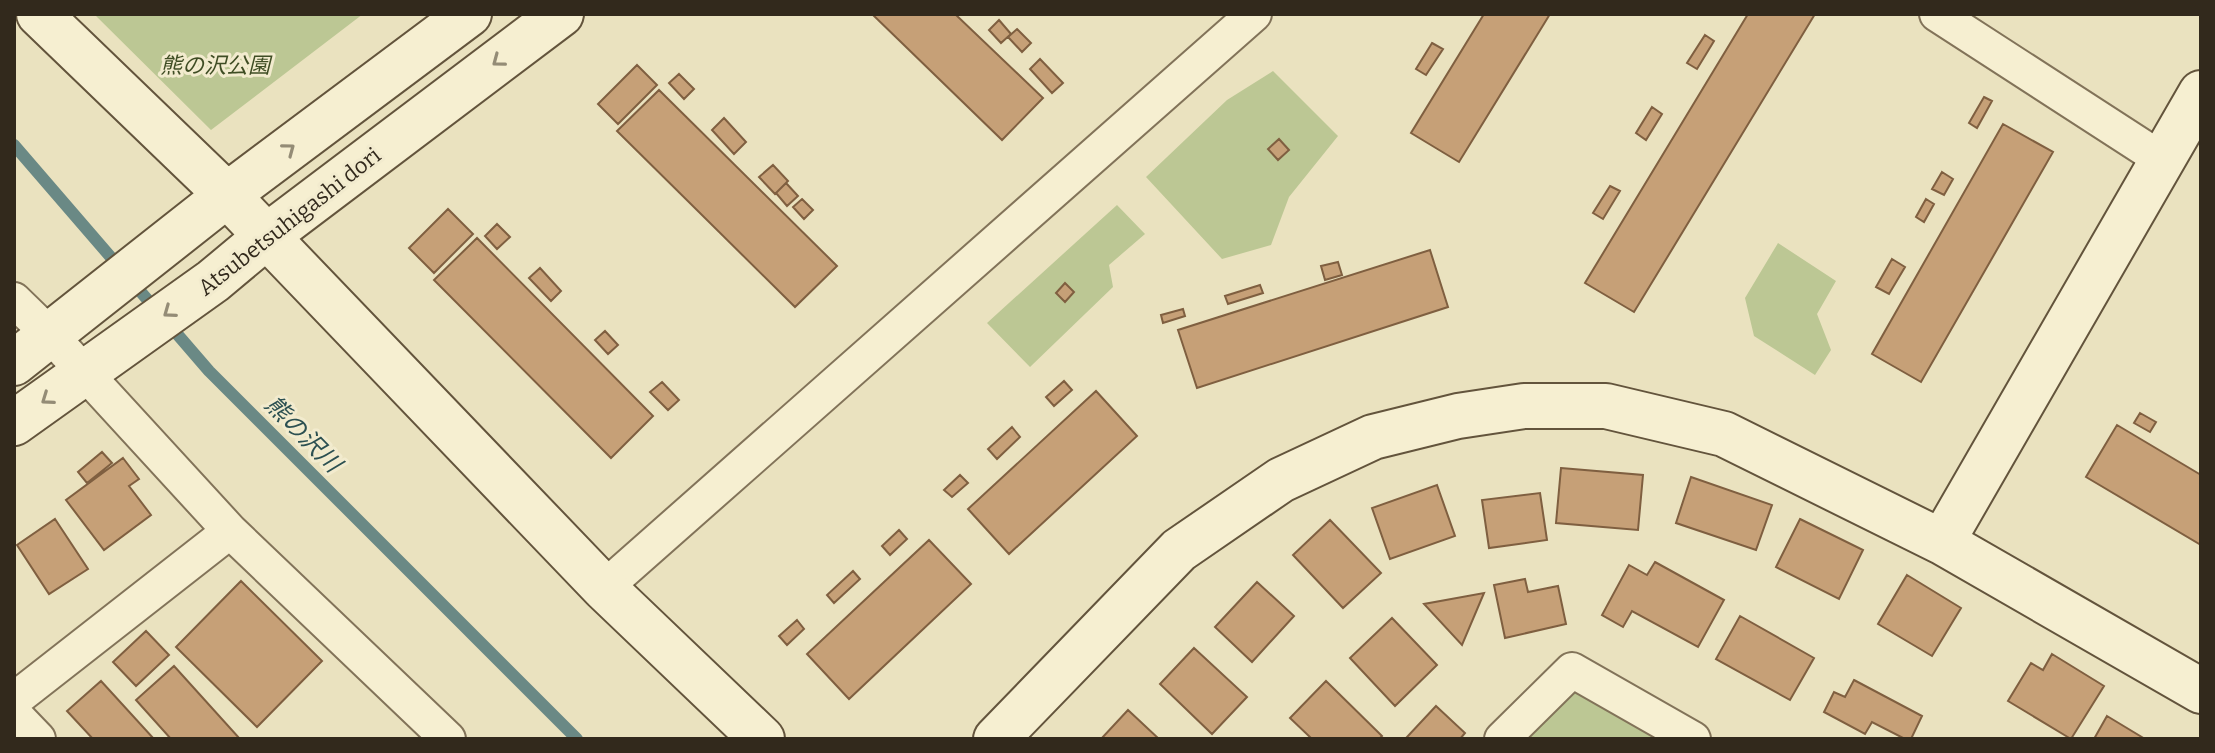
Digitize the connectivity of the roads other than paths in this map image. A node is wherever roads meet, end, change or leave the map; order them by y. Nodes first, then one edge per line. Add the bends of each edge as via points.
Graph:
1 (39, 14) edge
2 (469, 14) edge
3 (561, 14) edge
4 (1254, 14) edge
5 (1937, 14) edge
6 (2201, 93) edge
7 (2161, 159) junction
8 (227, 195) junction
9 (267, 236) junction
10 (14, 300) edge
11 (51, 336) junction
12 (14, 363) edge
13 (84, 372) junction
14 (14, 423) edge
15 (230, 531) junction
16 (1942, 542) junction
17 (604, 588) junction
18 (2201, 691) edge
19 (14, 700) edge
20 (14, 714) edge
21 (38, 739) edge
22 (448, 739) edge
23 (762, 739) edge
24 (996, 739) edge
25 (1502, 739) edge
26 (1693, 739) edge

1 - 8 street
8 -> 2 street
3 -> 9 street, Atsubetsuhigashi dori
4 - 17 street
5 - 7 street
6 - 7 street
7 - 16 street
8 - 9 street
8 - 11 street
9 -> 13 street, Atsubetsuhigashi dori
9 - 17 street
10 - 11 street
11 - 12 street
11 - 13 street
13 -> 14 street, Atsubetsuhigashi dori
13 - 15 street
15 - 19 street
15 - 22 street
16 - 18 street
16 - 24 street via 1724,434 1606,406 1524,406 1458,416 1373,437 1281,480 1179,550
17 - 23 street
20 - 21 street
25 - 26 street via 1572,670

